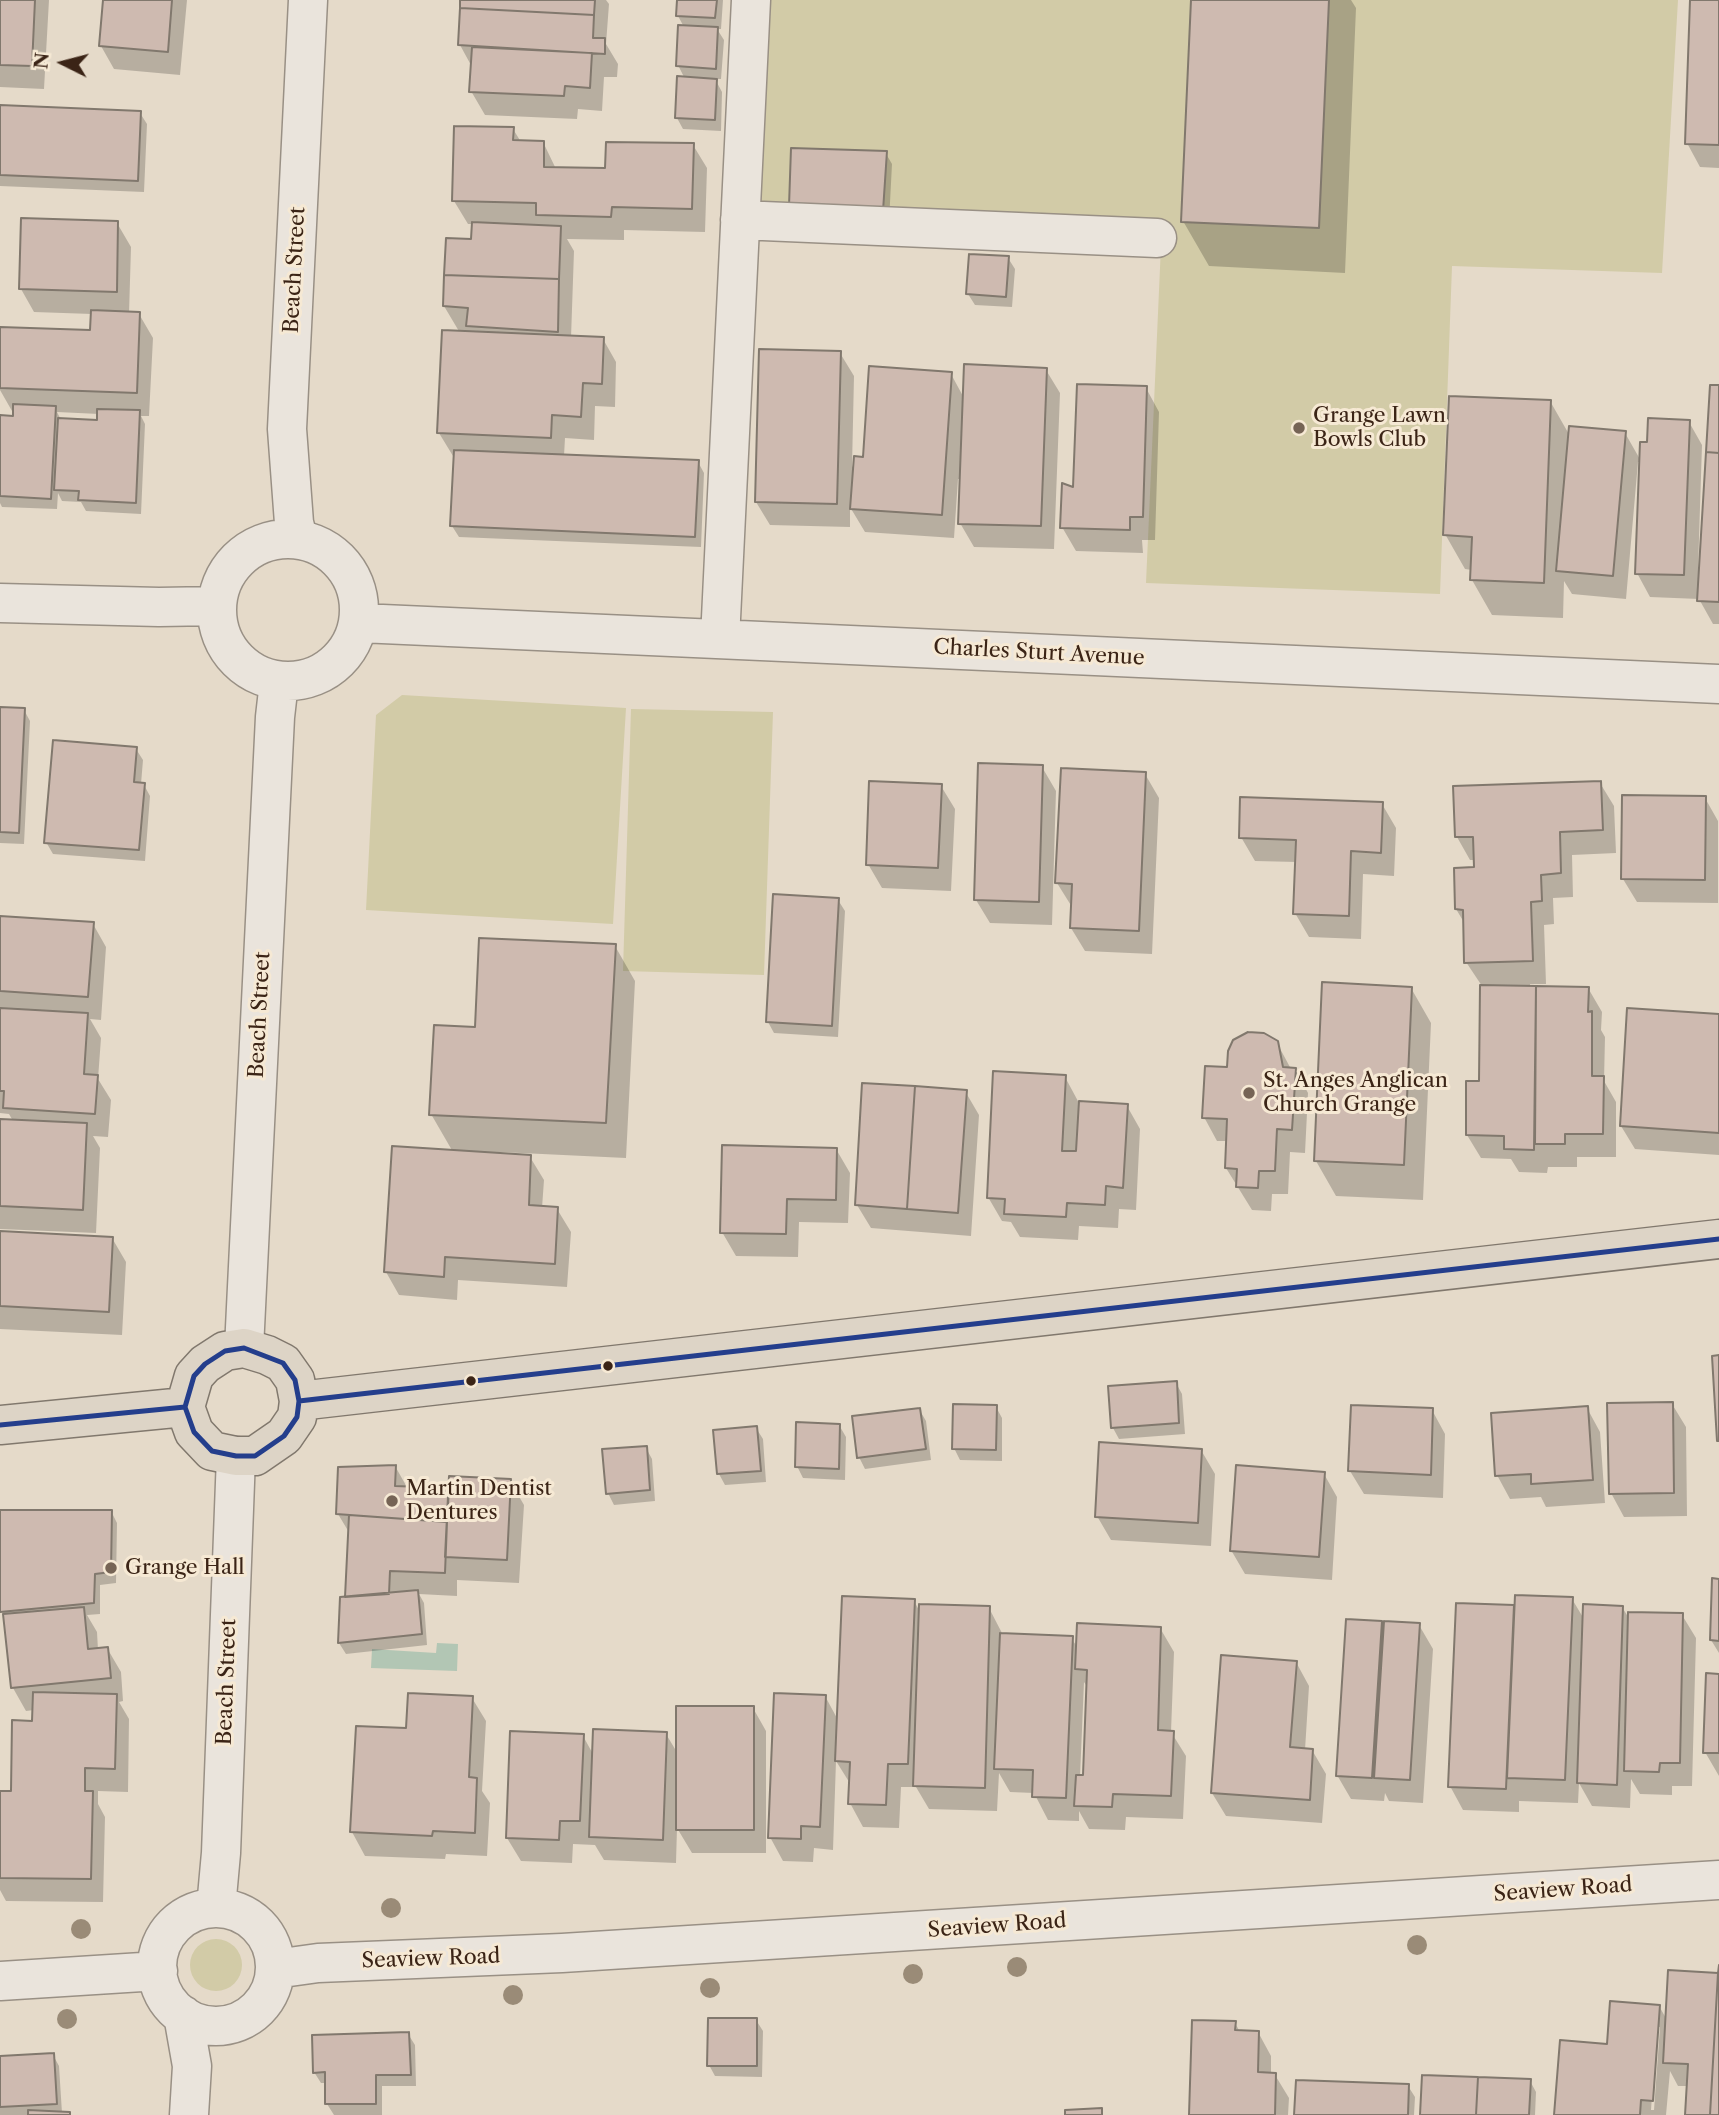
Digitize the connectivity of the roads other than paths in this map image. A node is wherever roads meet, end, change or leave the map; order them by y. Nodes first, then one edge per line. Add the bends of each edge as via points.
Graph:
1 (308, 0) edge
2 (751, 0) edge
3 (740, 220) junction
4 (1157, 237) dead end
5 (298, 538) junction
6 (0, 603) edge
7 (216, 606) junction
8 (359, 623) junction
9 (720, 639) junction
10 (279, 682) junction
11 (1719, 684) edge
12 (1719, 1239) edge
13 (244, 1349) junction
14 (299, 1401) junction
15 (185, 1407) junction
16 (0, 1425) edge
17 (236, 1456) junction
18 (1719, 1880) edge
19 (216, 1908) junction
20 (275, 1969) junction
21 (158, 1971) junction
22 (0, 1981) edge
23 (183, 2015) junction
24 (189, 2115) edge

1 - 5 street, Beach Street via 286,429
2 - 3 street
3 - 4 street
3 - 9 street
5 - 7 street via 274,539 252,548 234,563
5 - 8 street via 339,559 352,577 360,599
6 - 7 street
7 - 10 street via 218,628 240,664
8 - 9 street, Charles Sturt Avenue
8 - 10 street via 339,662 301,681
9 - 11 street, Charles Sturt Avenue
10 - 13 street, Beach Street
12 - 14 main road
13 - 14 main road via 283,1363 295,1380
13 - 15 main road via 225,1351 205,1364 194,1376
14 - 17 main road via 297,1417 284,1436 255,1456
15 - 16 main road
15 - 17 main road via 194,1432 212,1451
17 - 19 street, Beach Street
18 - 20 street, Seaview Road
19 - 20 street via 232,1909 259,1926 274,1953
19 - 21 street via 200,1910 173,1927 158,1955
20 - 23 street via 264,2002 250,2015 234,2023 207,2025
21 - 22 street
21 - 23 street via 161,1988
23 - 24 street via 192,2066

